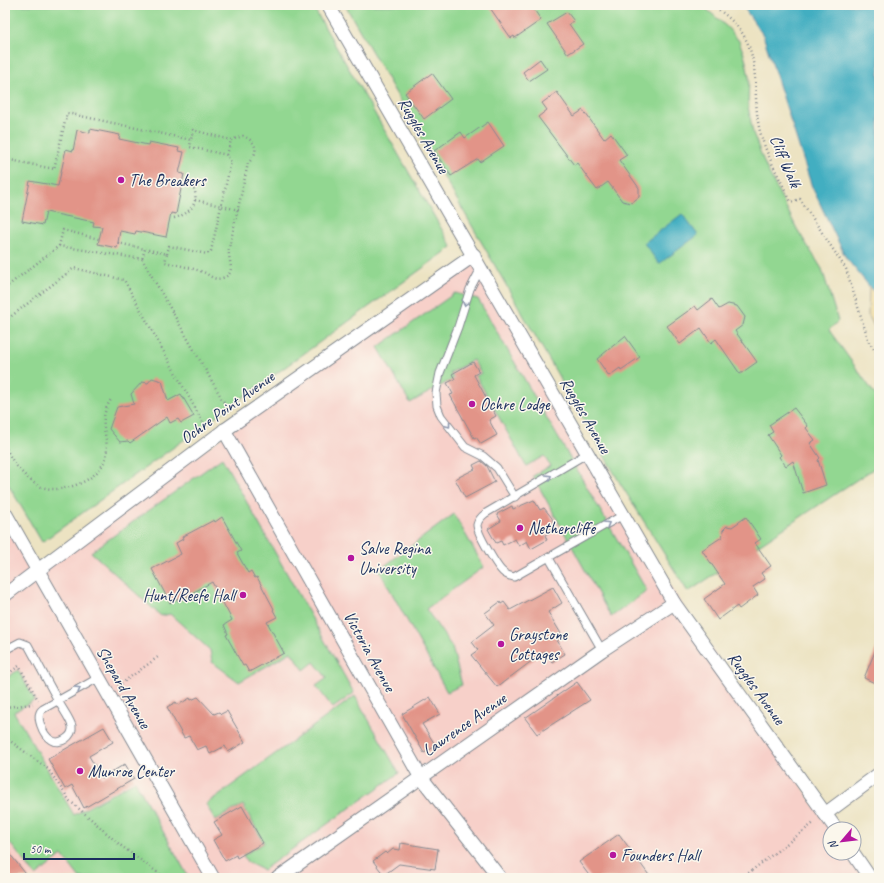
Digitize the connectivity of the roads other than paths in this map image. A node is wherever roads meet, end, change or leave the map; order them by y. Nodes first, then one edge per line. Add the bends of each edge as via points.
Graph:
1 (328, 5) edge
2 (474, 255) junction
3 (481, 267) junction
4 (224, 430) junction
5 (588, 453) junction
6 (515, 497) junction
7 (5, 513) edge
8 (623, 515) junction
9 (549, 558) junction
10 (38, 571) junction
11 (5, 595) edge
12 (674, 603) junction
13 (5, 650) edge
14 (602, 650) junction
15 (98, 678) junction
16 (58, 700) junction
17 (879, 774) edge
18 (420, 776) junction
19 (825, 814) junction
20 (830, 821) edge
21 (858, 861) edge
22 (213, 878) edge
23 (278, 878) edge
24 (500, 878) edge
25 (870, 878) edge

1 - 2 street, Ruggles Avenue
2 - 3 street, Ruggles Avenue
2 - 4 street, Ochre Point Avenue
3 - 5 street, Ruggles Avenue
3 -> 6 lane via 470,289 440,373 436,393 437,406 441,416 465,447 484,456 497,468
4 - 10 street, Ochre Point Avenue
4 - 18 street, Victoria Avenue
6 -> 5 lane
5 - 8 street, Ruggles Avenue
6 - 9 lane via 486,513 477,526 479,533 501,571 507,576 514,577
7 - 10 street, Shepard Avenue
9 -> 8 lane
8 - 12 street, Ruggles Avenue
9 - 14 lane
10 - 11 street, Ochre Point Avenue
10 - 15 street, Shepard Avenue
12 - 14 street, Lawrence Avenue
12 - 19 street, Ruggles Avenue
13 - 16 lane via 20,642 28,645
14 - 18 street, Lawrence Avenue
16 -> 15 lane
15 - 22 street, Shepard Avenue
16 - 16 lane via 41,710 39,715 39,721 46,733 55,742 62,741 72,732 72,725
17 - 19 street
18 - 23 street, Lawrence Avenue
18 - 24 street, Victoria Avenue
19 - 20 street, Ruggles Avenue
21 - 25 street

